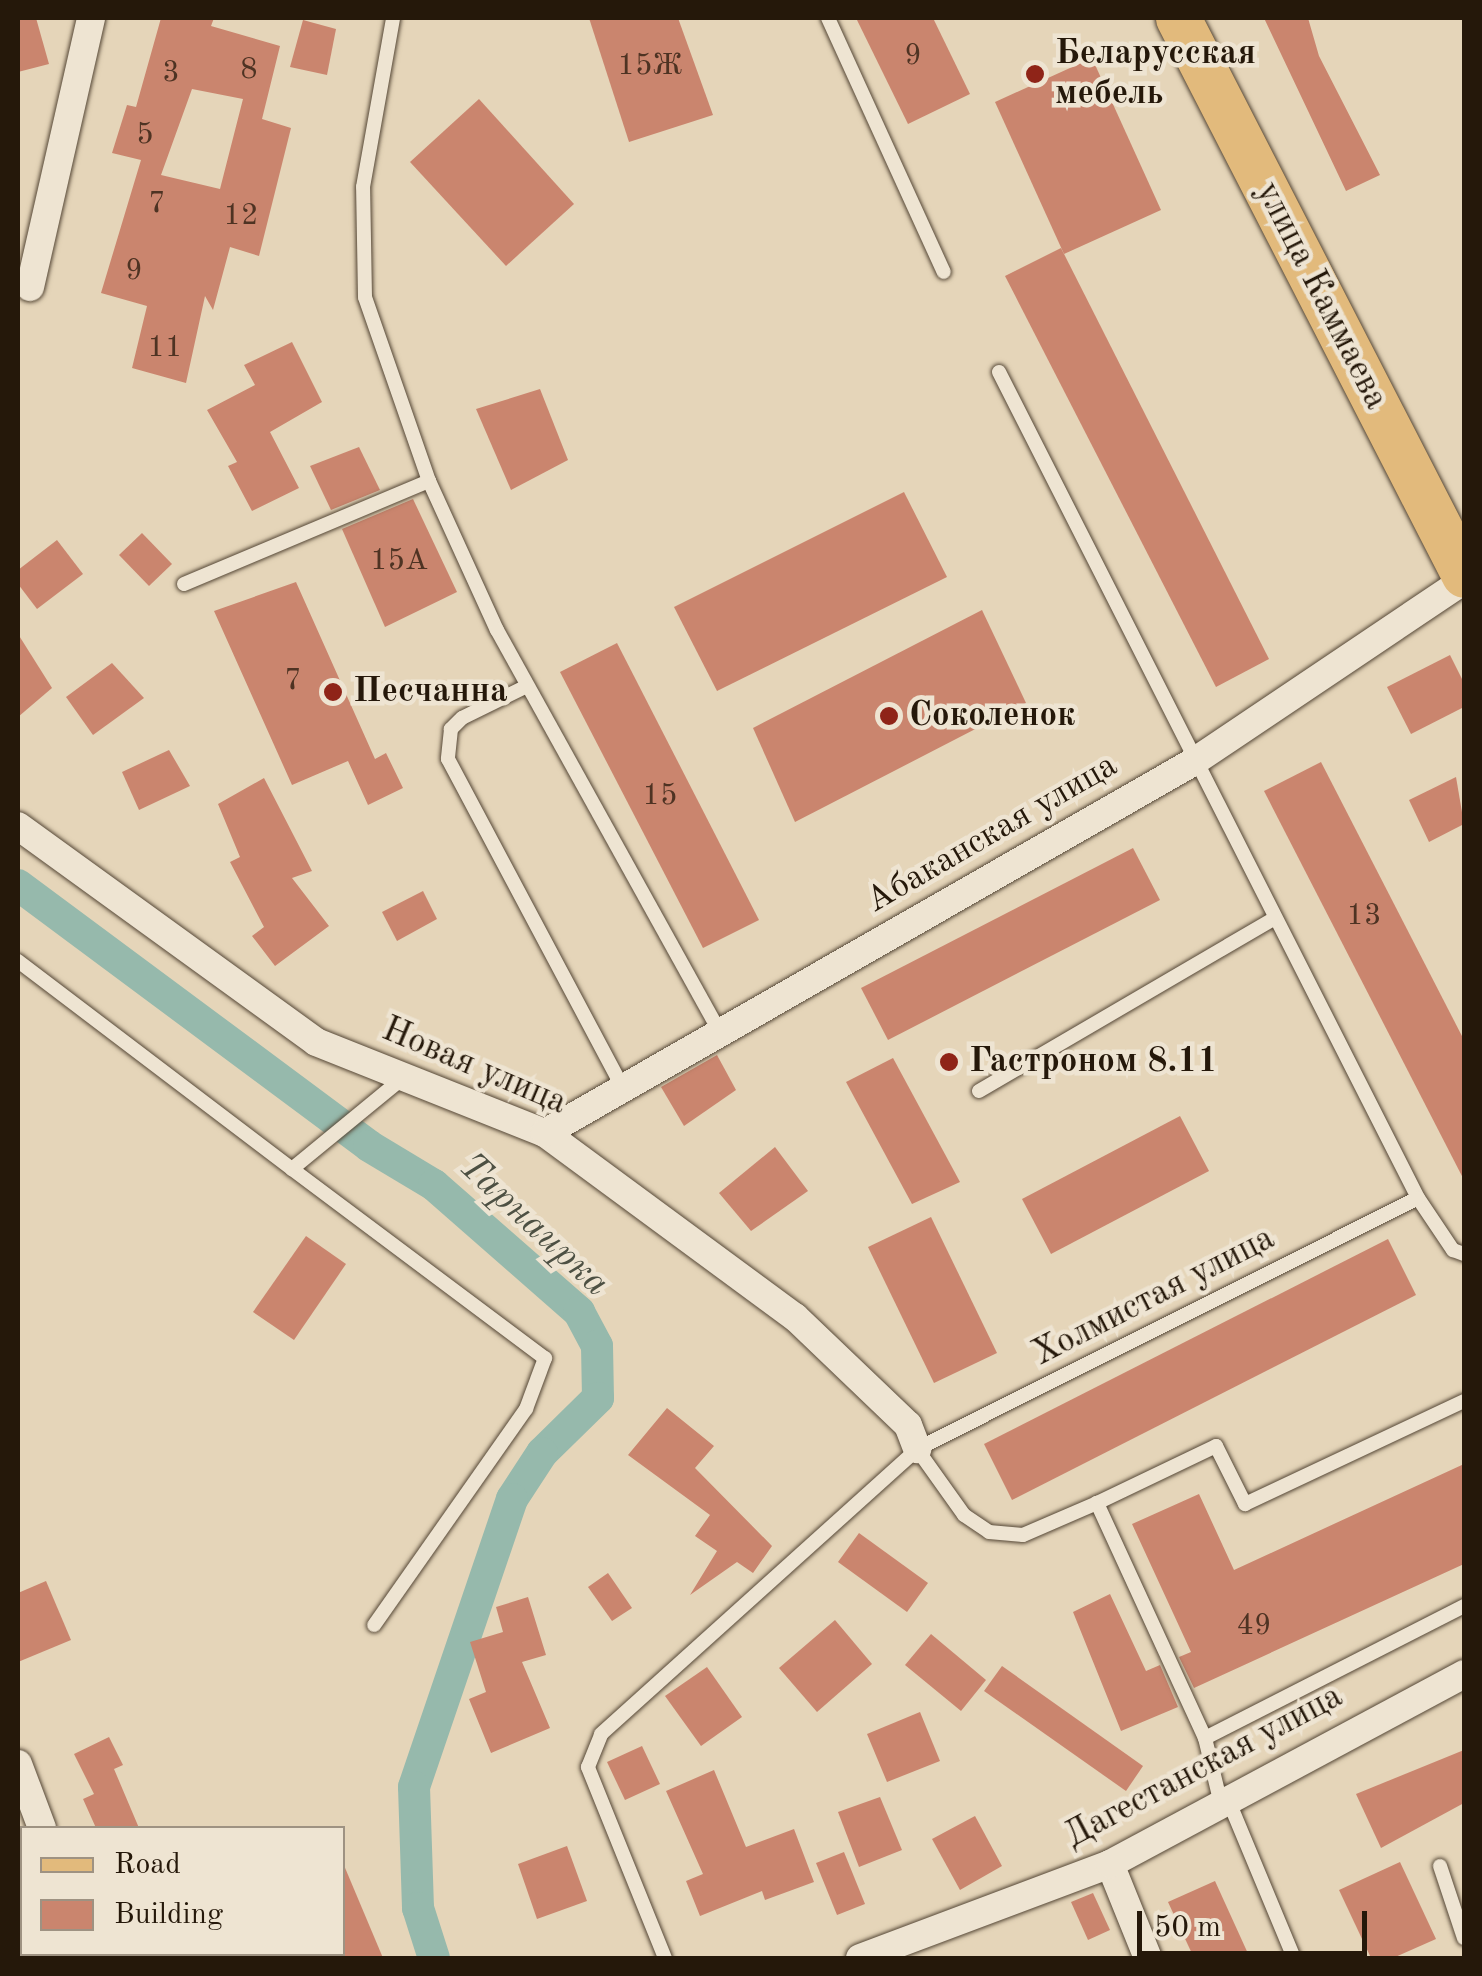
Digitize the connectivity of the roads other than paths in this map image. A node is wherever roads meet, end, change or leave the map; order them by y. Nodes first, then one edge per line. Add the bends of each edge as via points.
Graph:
1 (90, 18) edge
2 (393, 18) edge
3 (828, 18) edge
4 (1178, 18) edge
5 (1210, 18) edge
6 (944, 272) dead end
7 (30, 286) dead end
8 (999, 372) dead end
9 (429, 481) junction
10 (1464, 517) edge
11 (1464, 578) edge
12 (184, 584) dead end
13 (527, 686) junction
14 (1195, 761) junction
15 (18, 826) edge
16 (1275, 918) junction
17 (18, 961) edge
18 (720, 1033) junction
19 (405, 1077) junction
20 (623, 1088) junction
21 (978, 1091) dead end
22 (545, 1133) junction
23 (292, 1169) junction
24 (1418, 1198) junction
25 (1464, 1254) edge
26 (1464, 1401) edge
27 (917, 1449) junction
28 (1098, 1503) junction
29 (1464, 1606) edge
30 (374, 1625) dead end
31 (1464, 1674) edge
32 (1204, 1738) junction
33 (18, 1764) edge
34 (1223, 1798) junction
35 (41, 1826) edge
36 (1110, 1864) junction
37 (1440, 1866) dead end
38 (1464, 1938) edge
39 (666, 1958) edge
40 (860, 1958) edge
41 (1148, 1958) edge
42 (1294, 1958) edge

1 - 7 street
2 - 9 lane via 363,187 365,297
3 - 6 lane
4 - 11 main road, улица Каммаева
5 - 10 main road, улица Каммаева
8 - 14 lane
9 - 12 lane
9 - 13 lane
11 - 14 street, Абаканская улица
13 - 18 lane
13 - 20 lane via 462,718 451,729 448,759
14 - 16 lane
14 - 18 street, Абаканская улица
15 - 19 street, Новая улица via 316,1042
16 - 21 lane
16 - 24 lane
17 - 23 lane
18 - 20 street, Абаканская улица
19 - 22 street, Новая улица
19 - 23 lane
20 - 22 street, Абаканская улица
22 - 27 street, Новая улица via 795,1317 908,1426
23 - 30 lane via 546,1358 526,1409
24 - 25 lane via 1453,1250
24 - 27 lane, Холмистая улица
26 - 28 lane via 1245,1504 1216,1446
27 - 28 lane via 964,1515 988,1532 1023,1534
27 - 39 lane, Холмистая улица via 601,1734 588,1767
28 - 32 lane
29 - 32 lane
31 - 34 street, Дагестанская улица
32 - 34 lane
33 - 35 street
34 - 36 street, Дагестанская улица
34 - 42 lane
36 - 40 street, Дагестанская улица
36 - 41 street
37 - 38 lane

